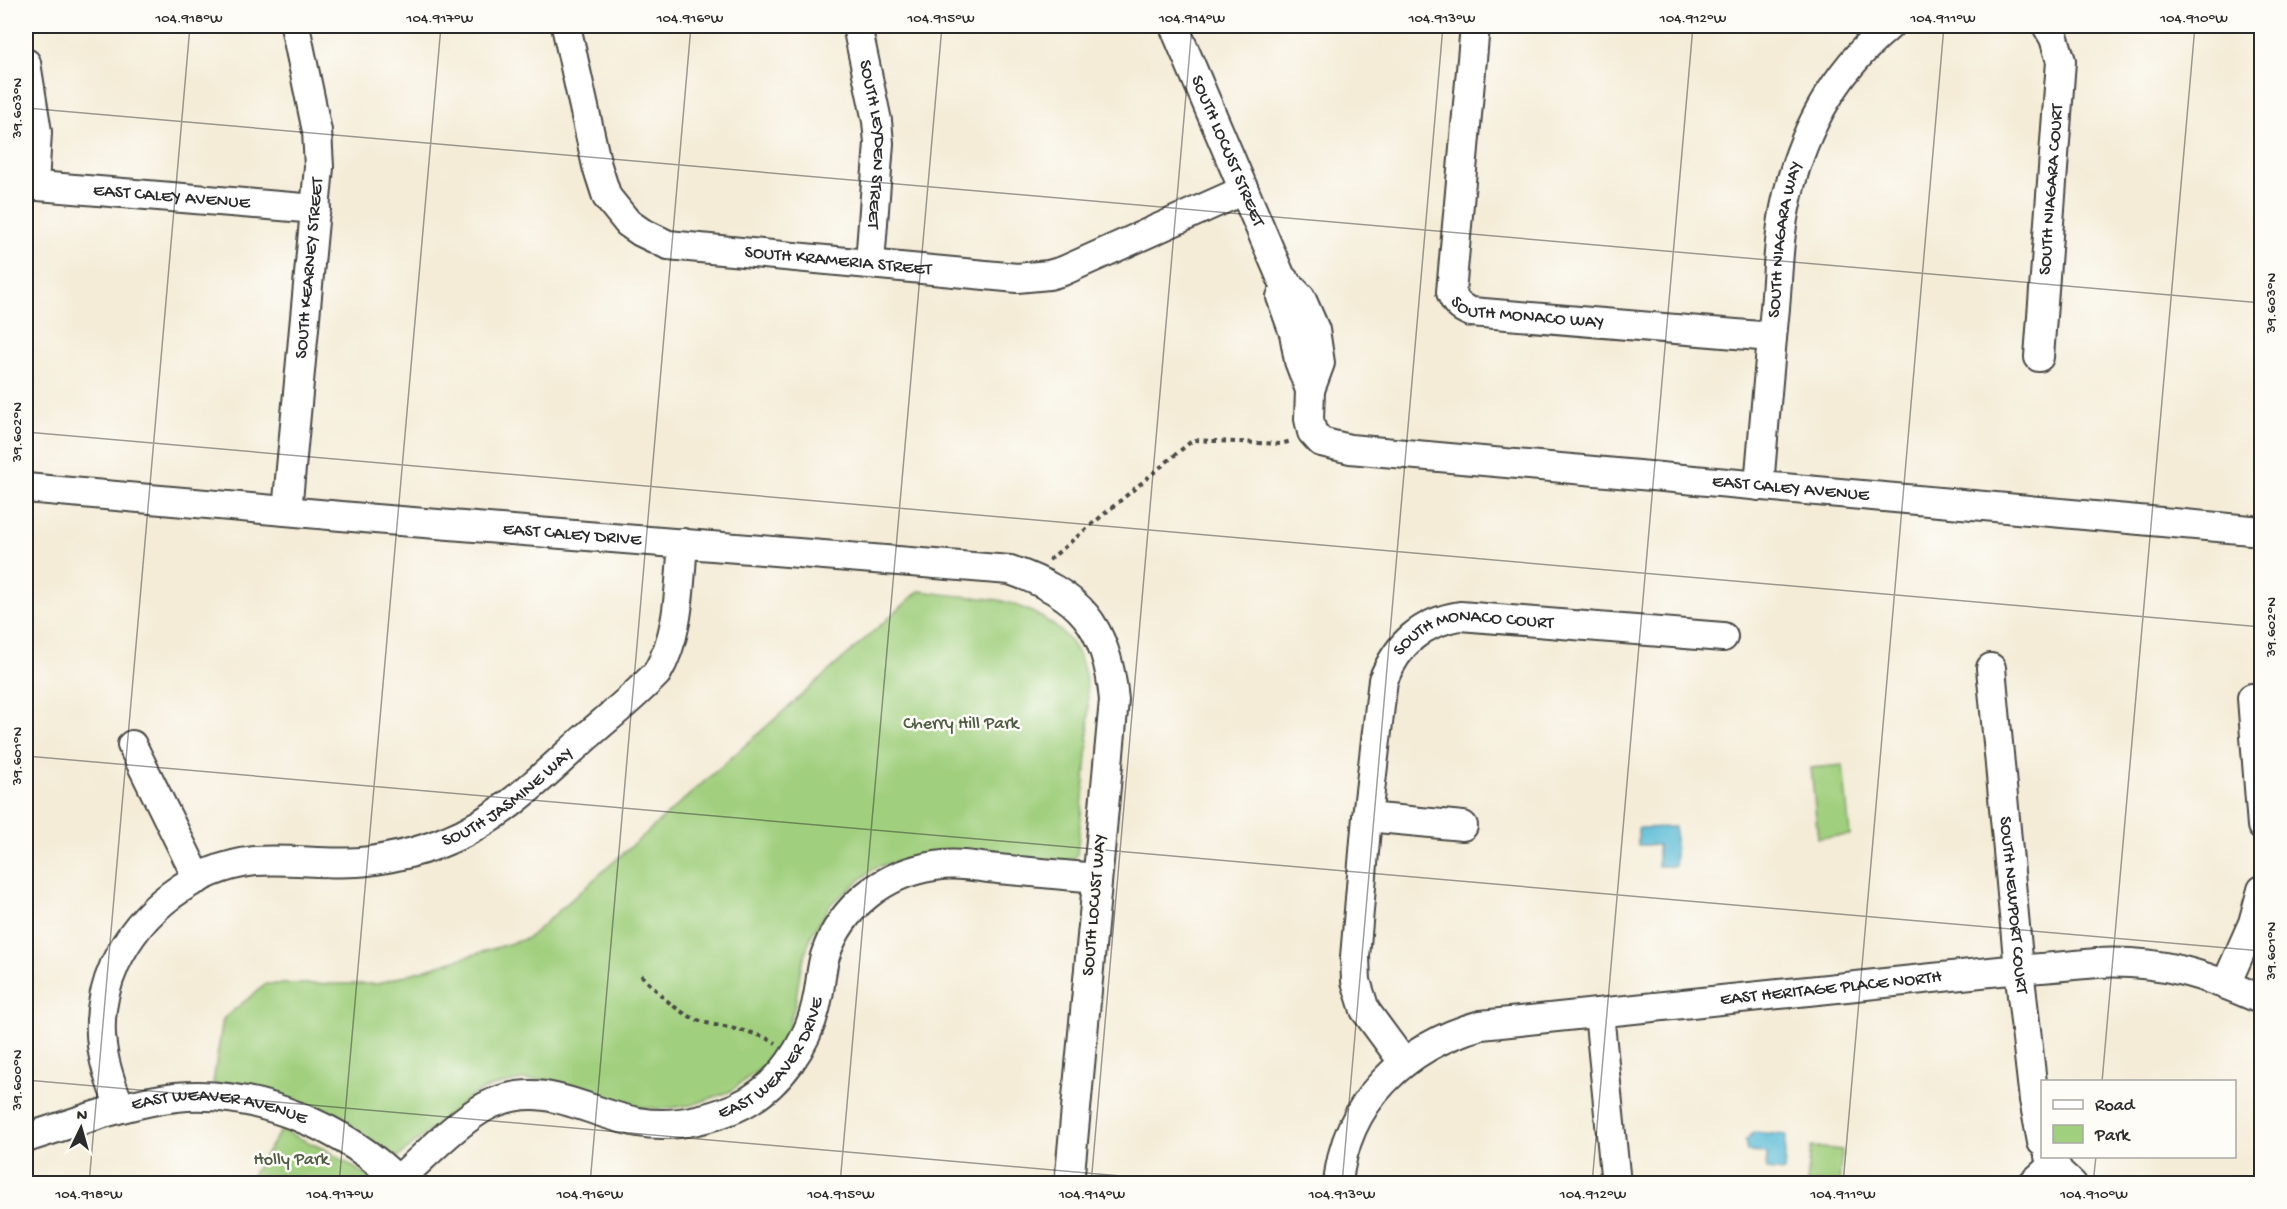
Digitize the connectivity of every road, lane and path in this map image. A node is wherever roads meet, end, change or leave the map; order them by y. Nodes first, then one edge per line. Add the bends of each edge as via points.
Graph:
1 (295, 26) edge
2 (566, 26) edge
3 (857, 26) edge
4 (1174, 26) edge
5 (1475, 26) edge
6 (1889, 26) edge
7 (2047, 26) edge
8 (26, 63) edge
9 (30, 185) edge
10 (1244, 189) junction
11 (316, 209) junction
12 (870, 263) junction
13 (1772, 337) junction
14 (2039, 357) dead end
15 (1291, 441) dead end
16 (1321, 442) joint
17 (1759, 486) junction
18 (26, 488) edge
19 (287, 511) junction
20 (2262, 531) edge
21 (683, 543) junction
22 (1030, 576) junction
23 (1096, 630) joint
24 (1723, 637) dead end
25 (1991, 668) dead end
26 (2252, 698) dead end
27 (132, 745) dead end
28 (1367, 817) junction
29 (1462, 826) dead end
30 (2262, 826) edge
31 (1097, 878) junction
32 (198, 879) junction
33 (2262, 890) edge
34 (2019, 969) junction
35 (641, 975) dead end
36 (2226, 984) junction
37 (2262, 1000) edge
38 (1599, 1013) junction
39 (794, 1056) junction
40 (1404, 1063) junction
41 (121, 1108) junction
42 (2041, 1122) edge
43 (26, 1138) edge
44 (2054, 1162) edge
45 (400, 1182) edge
46 (1069, 1184) edge
47 (1338, 1184) edge
48 (1616, 1184) edge
49 (2032, 1184) edge

1 - 11 street, SOUTH KEARNEY STREET via 317,131
2 - 12 street, SOUTH KRAMERIA STREET via 602,183 628,223 668,245
3 - 12 street, SOUTH LEYDEN STREET via 879,143
4 - 10 street, SOUTH LOCUST STREET
5 - 13 street, SOUTH MONACO WAY via 1451,292 1462,309
6 - 13 street, SOUTH NIAGARA WAY via 1860,53 1833,87 1809,129 1796,163 1784,210
7 - 14 street, SOUTH NIAGARA COURT via 2061,61
8 - 9 street via 37,132
9 - 11 street, EAST CALEY AVENUE
10 - 12 street, SOUTH KRAMERIA STREET via 1049,275 1017,278
10 - 16 street, SOUTH LOCUST STREET via 1281,277 1280,294 1310,390 1312,432
11 - 19 street, SOUTH KEARNEY STREET
13 - 17 street, SOUTH NIAGARA WAY
15 - 22 path via 1281,444 1193,440
16 - 17 street, EAST CALEY AVENUE via 1344,448
17 - 20 street, EAST CALEY AVENUE
18 - 19 street, EAST CALEY DRIVE
19 - 21 street, EAST CALEY DRIVE
21 - 22 street, EAST CALEY DRIVE via 1010,570
21 - 32 street, SOUTH JASMINE WAY via 674,634 657,673 492,817 450,840 409,854 368,861 257,861 232,865
22 - 23 street, EAST CALEY DRIVE via 1063,593
23 - 31 street, SOUTH LOCUST WAY via 1108,657 1114,700
24 - 28 street, SOUTH MONACO COURT via 1460,616 1430,624 1401,646 1383,680
25 - 34 street, SOUTH NEWPORT COURT
26 - 30 street
27 - 32 street
28 - 29 street
28 - 40 street, SOUTH MONACO COURT via 1356,981 1365,1010
31 - 39 street, EAST WEAVER DRIVE via 950,864 891,878 850,911 831,942 810,1024
31 - 46 street, SOUTH LOCUST WAY
32 - 41 street, SOUTH JASMINE WAY via 179,889 147,916 134,931 110,975 100,1045
33 - 36 street via 2253,923
34 - 36 street, EAST HERITAGE PLACE NORTH via 2097,963 2163,966
34 - 38 street, EAST HERITAGE PLACE NORTH
34 - 42 street, SOUTH NEWPORT COURT via 2034,1100
35 - 39 path via 688,1016 759,1035
36 - 37 street, EAST HERITAGE PLACE NORTH
38 - 40 street, EAST HERITAGE PLACE NORTH via 1481,1025 1433,1042
38 - 48 street
39 - 45 street, EAST WEAVER DRIVE via 783,1071 738,1107 683,1124 636,1122 551,1095 514,1096 470,1118
40 - 47 street, EAST HERITAGE PLACE NORTH via 1374,1092 1357,1120 1347,1142
41 - 43 street, EAST WEAVER AVENUE
41 - 45 street, EAST WEAVER AVENUE via 178,1097 257,1105 331,1131 372,1157
44 - 49 street, SOUTH NEWPORT COURT

